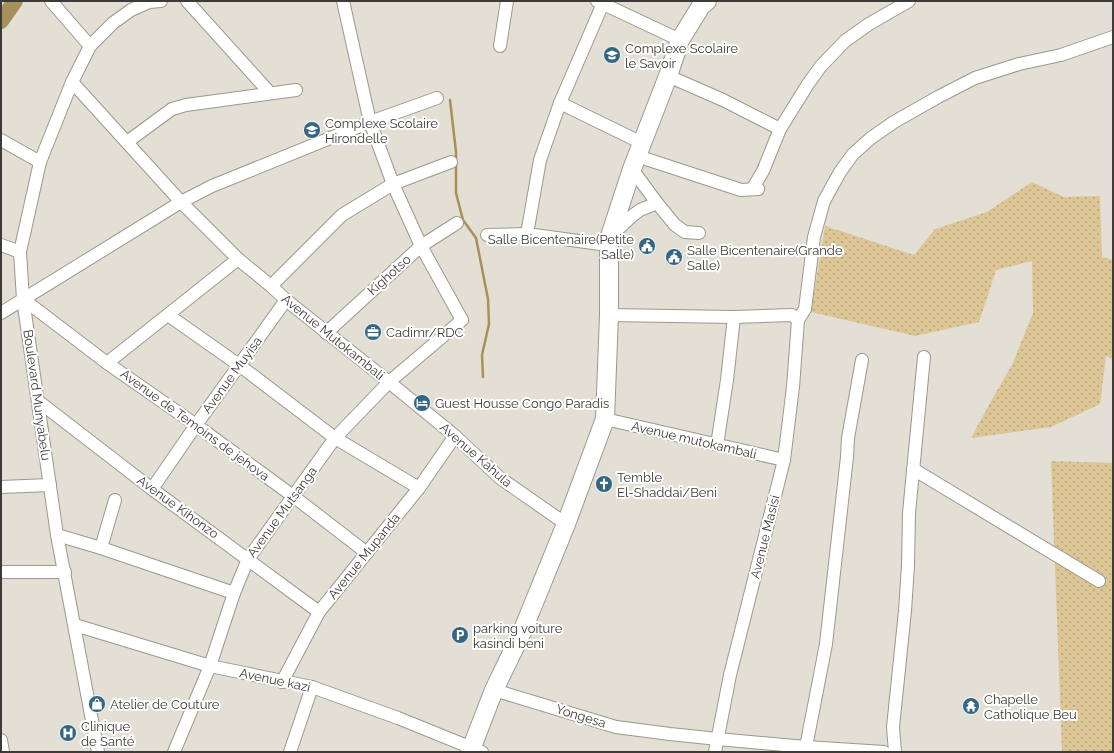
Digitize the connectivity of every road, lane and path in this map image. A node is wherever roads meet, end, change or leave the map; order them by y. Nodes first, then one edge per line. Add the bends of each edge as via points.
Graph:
1 (51, 1) edge
2 (161, 1) edge
3 (187, 1) edge
4 (343, 1) edge
5 (507, 1) edge
6 (909, 1) edge
7 (601, 2) edge
8 (701, 3) edge
9 (1113, 37) edge
10 (680, 40) junction
11 (90, 46) junction
12 (500, 46) dead end
13 (668, 76) junction
14 (72, 82) junction
15 (296, 90) dead end
16 (270, 93) junction
17 (437, 98) dead end
18 (560, 103) junction
19 (370, 122) junction
20 (780, 129) junction
21 (1, 140) edge
22 (127, 142) junction
23 (637, 156) junction
24 (40, 162) junction
25 (451, 162) dead end
26 (393, 184) junction
27 (181, 202) junction
28 (657, 203) junction
29 (457, 223) dead end
30 (699, 233) dead end
31 (527, 234) junction
32 (487, 235) dead end
33 (609, 242) junction
34 (1, 244) edge
35 (421, 246) junction
36 (20, 252) junction
37 (238, 259) junction
38 (271, 286) junction
39 (23, 299) junction
40 (286, 300) junction
41 (1, 313) edge
42 (168, 315) junction
43 (609, 315) junction
44 (734, 317) junction
45 (798, 320) junction
46 (326, 333) junction
47 (924, 357) dead end
48 (862, 360) dead end
49 (107, 362) junction
50 (239, 365) junction
51 (389, 382) junction
52 (38, 401) junction
53 (605, 419) junction
54 (196, 425) junction
55 (455, 436) junction
56 (335, 438) junction
57 (717, 445) junction
58 (784, 460) junction
59 (913, 469) junction
60 (50, 485) junction
61 (1, 487) edge
62 (419, 488) junction
63 (152, 489) junction
64 (293, 496) junction
65 (115, 500) dead end
66 (566, 524) junction
67 (57, 535) junction
68 (101, 548) junction
69 (367, 553) junction
70 (248, 559) junction
71 (1, 572) edge
72 (65, 572) junction
73 (1099, 581) dead end
74 (234, 593) junction
75 (319, 612) junction
76 (75, 625) junction
77 (210, 666) junction
78 (282, 682) junction
79 (312, 687) junction
80 (494, 690) junction
81 (718, 739) junction
82 (1, 740) edge
83 (474, 750) edge
84 (806, 750) edge
85 (3, 752) edge
86 (98, 752) edge
87 (174, 752) edge
88 (290, 752) edge
89 (715, 752) edge
90 (884, 752) edge
91 (894, 752) edge

1 - 11 street
2 - 11 street, Boulevard Munyabelu via 149,2 130,10
3 - 16 street
4 - 19 street
5 - 12 street
6 - 20 street via 844,42 821,66
7 - 10 street
7 - 18 street
8 - 10 highway
9 - 45 street, Avenue Masisi via 1061,55 975,78 894,122 853,154 824,201 814,237 805,309
10 - 13 highway
11 - 14 street, Boulevard Munyabelu
13 - 20 street
13 - 23 highway
14 - 22 street, Avenue Mutokambali
14 - 24 street, Boulevard Munyabelu
15 - 16 street
16 - 22 street via 172,109
17 - 19 street
18 - 23 street
18 - 31 street via 540,160
19 - 26 street
19 - 27 street via 212,186
20 - 23 street via 763,171 753,188 758,189 741,190
21 - 24 street
22 - 27 street, Avenue Mutokambali
23 - 28 street
23 - 33 highway
24 - 36 street, Boulevard Munyabelu
25 - 26 street
26 - 35 street
26 - 38 street via 342,215
27 - 37 street, Avenue Mutokambali
27 - 39 street
28 - 30 street via 675,225 685,232
28 - 33 street via 632,216
29 - 35 street, Kighotso
31 - 32 street
31 - 33 street
33 - 43 highway
34 - 36 street
35 - 46 street, Kighotso
35 - 51 street, Avenue Mutokambali via 462,320
36 - 39 street, Boulevard Munyabelu
37 - 38 street, Avenue Mutokambali
37 - 42 street
38 - 40 street, Avenue Mutokambali
39 - 41 street
39 - 49 street, Avenue de Temoins de jehova
39 - 52 street, Boulevard Munyabelu
40 - 46 street, Avenue Mutokambali
40 - 50 street, Avenue Muyisa
42 - 49 street
42 - 50 street
43 - 44 street
43 - 53 highway
44 - 45 street via 792,315
44 - 57 street
45 - 58 street, Avenue Masisi
46 - 51 street, Avenue Mutokambali
47 - 59 street
48 - 84 street via 848,438 826,644
49 - 54 street, Avenue de Temoins de jehova
50 - 54 street, Avenue Muyisa
50 - 56 street
51 - 55 street, Avenue Kahula
51 - 56 street, Avenue Mutsanga
52 - 60 street, Boulevard Munyabelu
52 - 63 street, Avenue Kihonzo
53 - 57 street, Avenue mutokambali
53 - 66 highway
54 - 63 street, Avenue Muyisa
54 - 64 street, Avenue de Temoins de jehova
55 - 62 street, Avenue Mupanda
55 - 66 street, Avenue Kahula via 500,478
56 - 62 street
56 - 64 street, Avenue Mutsanga
57 - 58 street, Avenue mutokambali
58 - 81 street, Avenue Masisi via 730,675
59 - 73 street
59 - 91 street via 908,513 905,612 893,726
60 - 61 street
60 - 67 street, Boulevard Munyabelu
62 - 69 street, Avenue Mupanda
63 - 70 street, Avenue Kihonzo
64 - 69 street, Avenue de Temoins de jehova
64 - 70 street, Avenue Mutsanga
65 - 68 street
66 - 80 highway via 522,632
67 - 68 street
67 - 72 street, Boulevard Munyabelu
68 - 74 street
69 - 75 street, Avenue Mupanda
70 - 74 street, Avenue Mutsanga
70 - 75 street, Avenue Kihonzo
71 - 72 street
72 - 76 street, Boulevard Munyabelu
74 - 77 street, Avenue Mutsanga
75 - 78 street, Avenue Mupanda
76 - 77 street, Avenue kazi
76 - 86 street, Boulevard Munyabelu
77 - 78 street, Avenue kazi
77 - 87 street, Avenue Mutsanga
78 - 79 street, Avenue kazi
79 - 83 street, Avenue kazi via 398,718
79 - 88 street
80 - 81 street, Yongesa via 616,727
80 - 83 highway
81 - 84 street, Yongesa
81 - 89 street, Avenue Masisi
82 - 85 street
84 - 90 street, Yongesa

